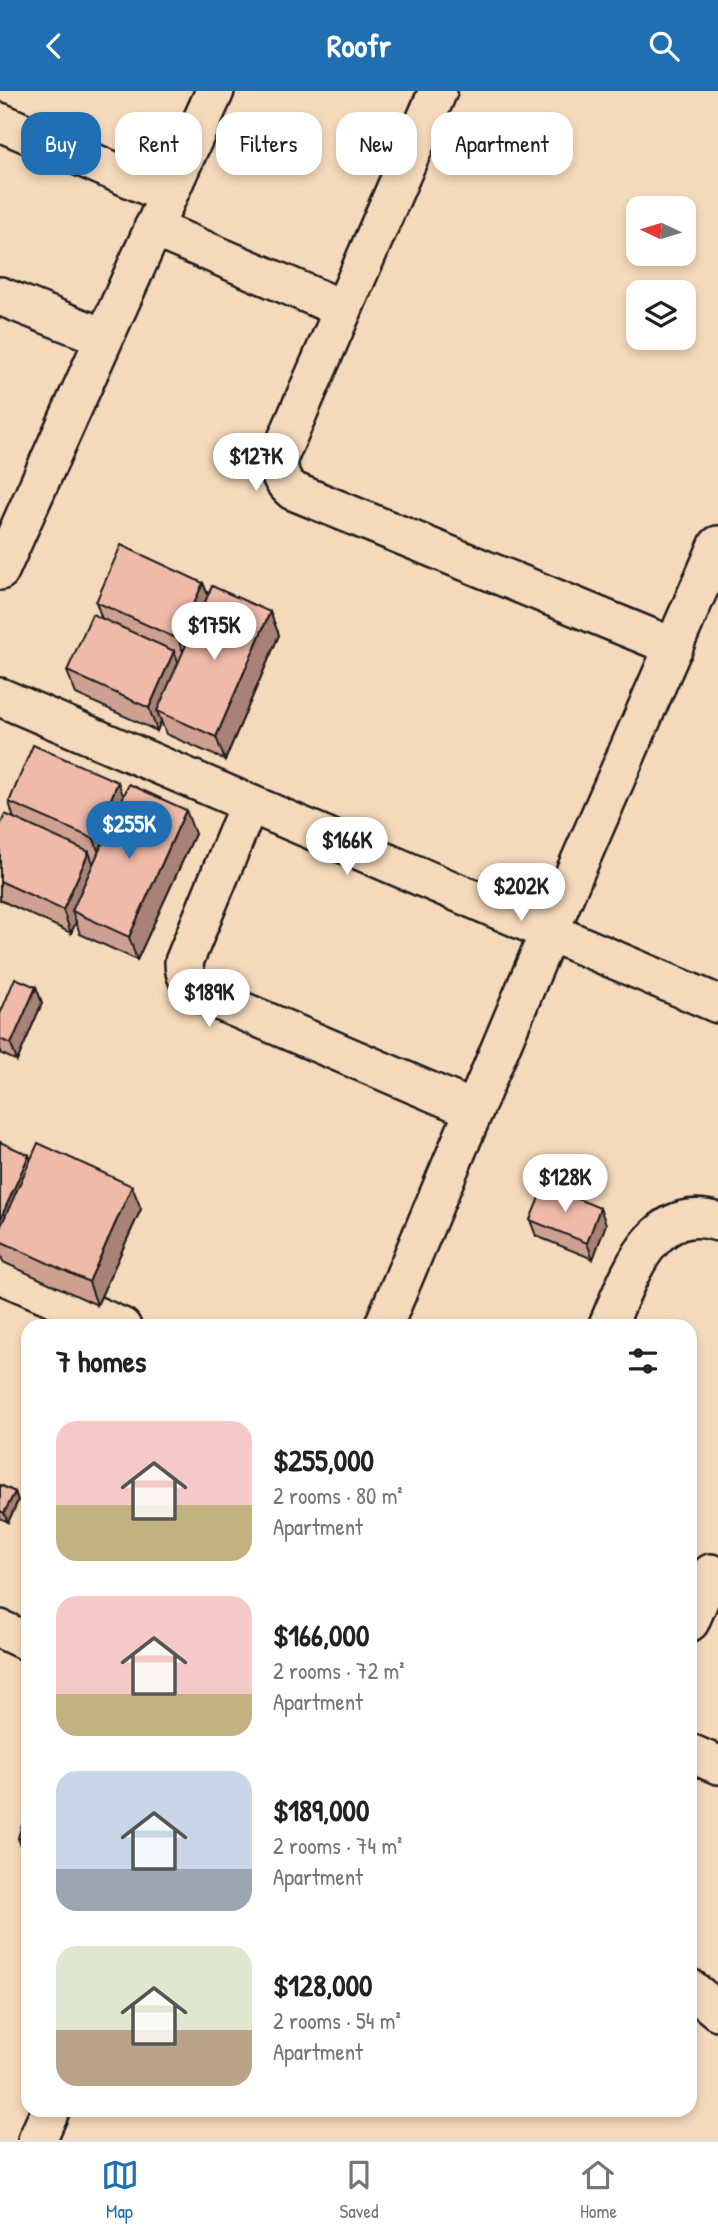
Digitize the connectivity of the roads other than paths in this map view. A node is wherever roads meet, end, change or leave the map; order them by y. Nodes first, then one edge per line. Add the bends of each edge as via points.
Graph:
1 (215, 91) edge
2 (438, 91) edge
3 (0, 122) edge
4 (168, 195) junction
5 (153, 228) junction
6 (0, 296) edge
7 (343, 309) junction
8 (103, 337) junction
9 (718, 545) edge
10 (0, 571) edge
11 (707, 600) edge
12 (674, 647) junction
13 (0, 697) edge
14 (248, 804) junction
15 (549, 932) junction
16 (718, 1004) edge
17 (474, 1110) junction
18 (718, 1222) edge
19 (0, 1275) edge
20 (103, 1319) edge
21 (386, 1319) edge
22 (611, 1319) edge
23 (706, 1571) edge
24 (697, 1600) edge
25 (0, 1629) edge
26 (21, 1638) edge
27 (697, 1756) edge
28 (718, 1765) edge
29 (697, 1993) edge
30 (718, 2011) edge
31 (47, 2117) edge
32 (37, 2140) edge

1 - 4 street
2 - 7 street
3 - 4 street
4 - 5 street
5 - 7 street
5 - 8 street
6 - 8 street
7 - 12 street via 279,457 283,482 293,491
8 - 10 street
9 - 11 street
11 - 12 street
12 - 15 street
13 - 14 street
14 - 15 street
14 - 17 street via 184,962 191,986
15 - 16 street
15 - 17 street
17 - 21 street
18 - 22 street via 688,1219 669,1225 654,1237 641,1253
19 - 20 street
23 - 24 street
25 - 26 street
27 - 28 street
29 - 30 street
31 - 32 street

